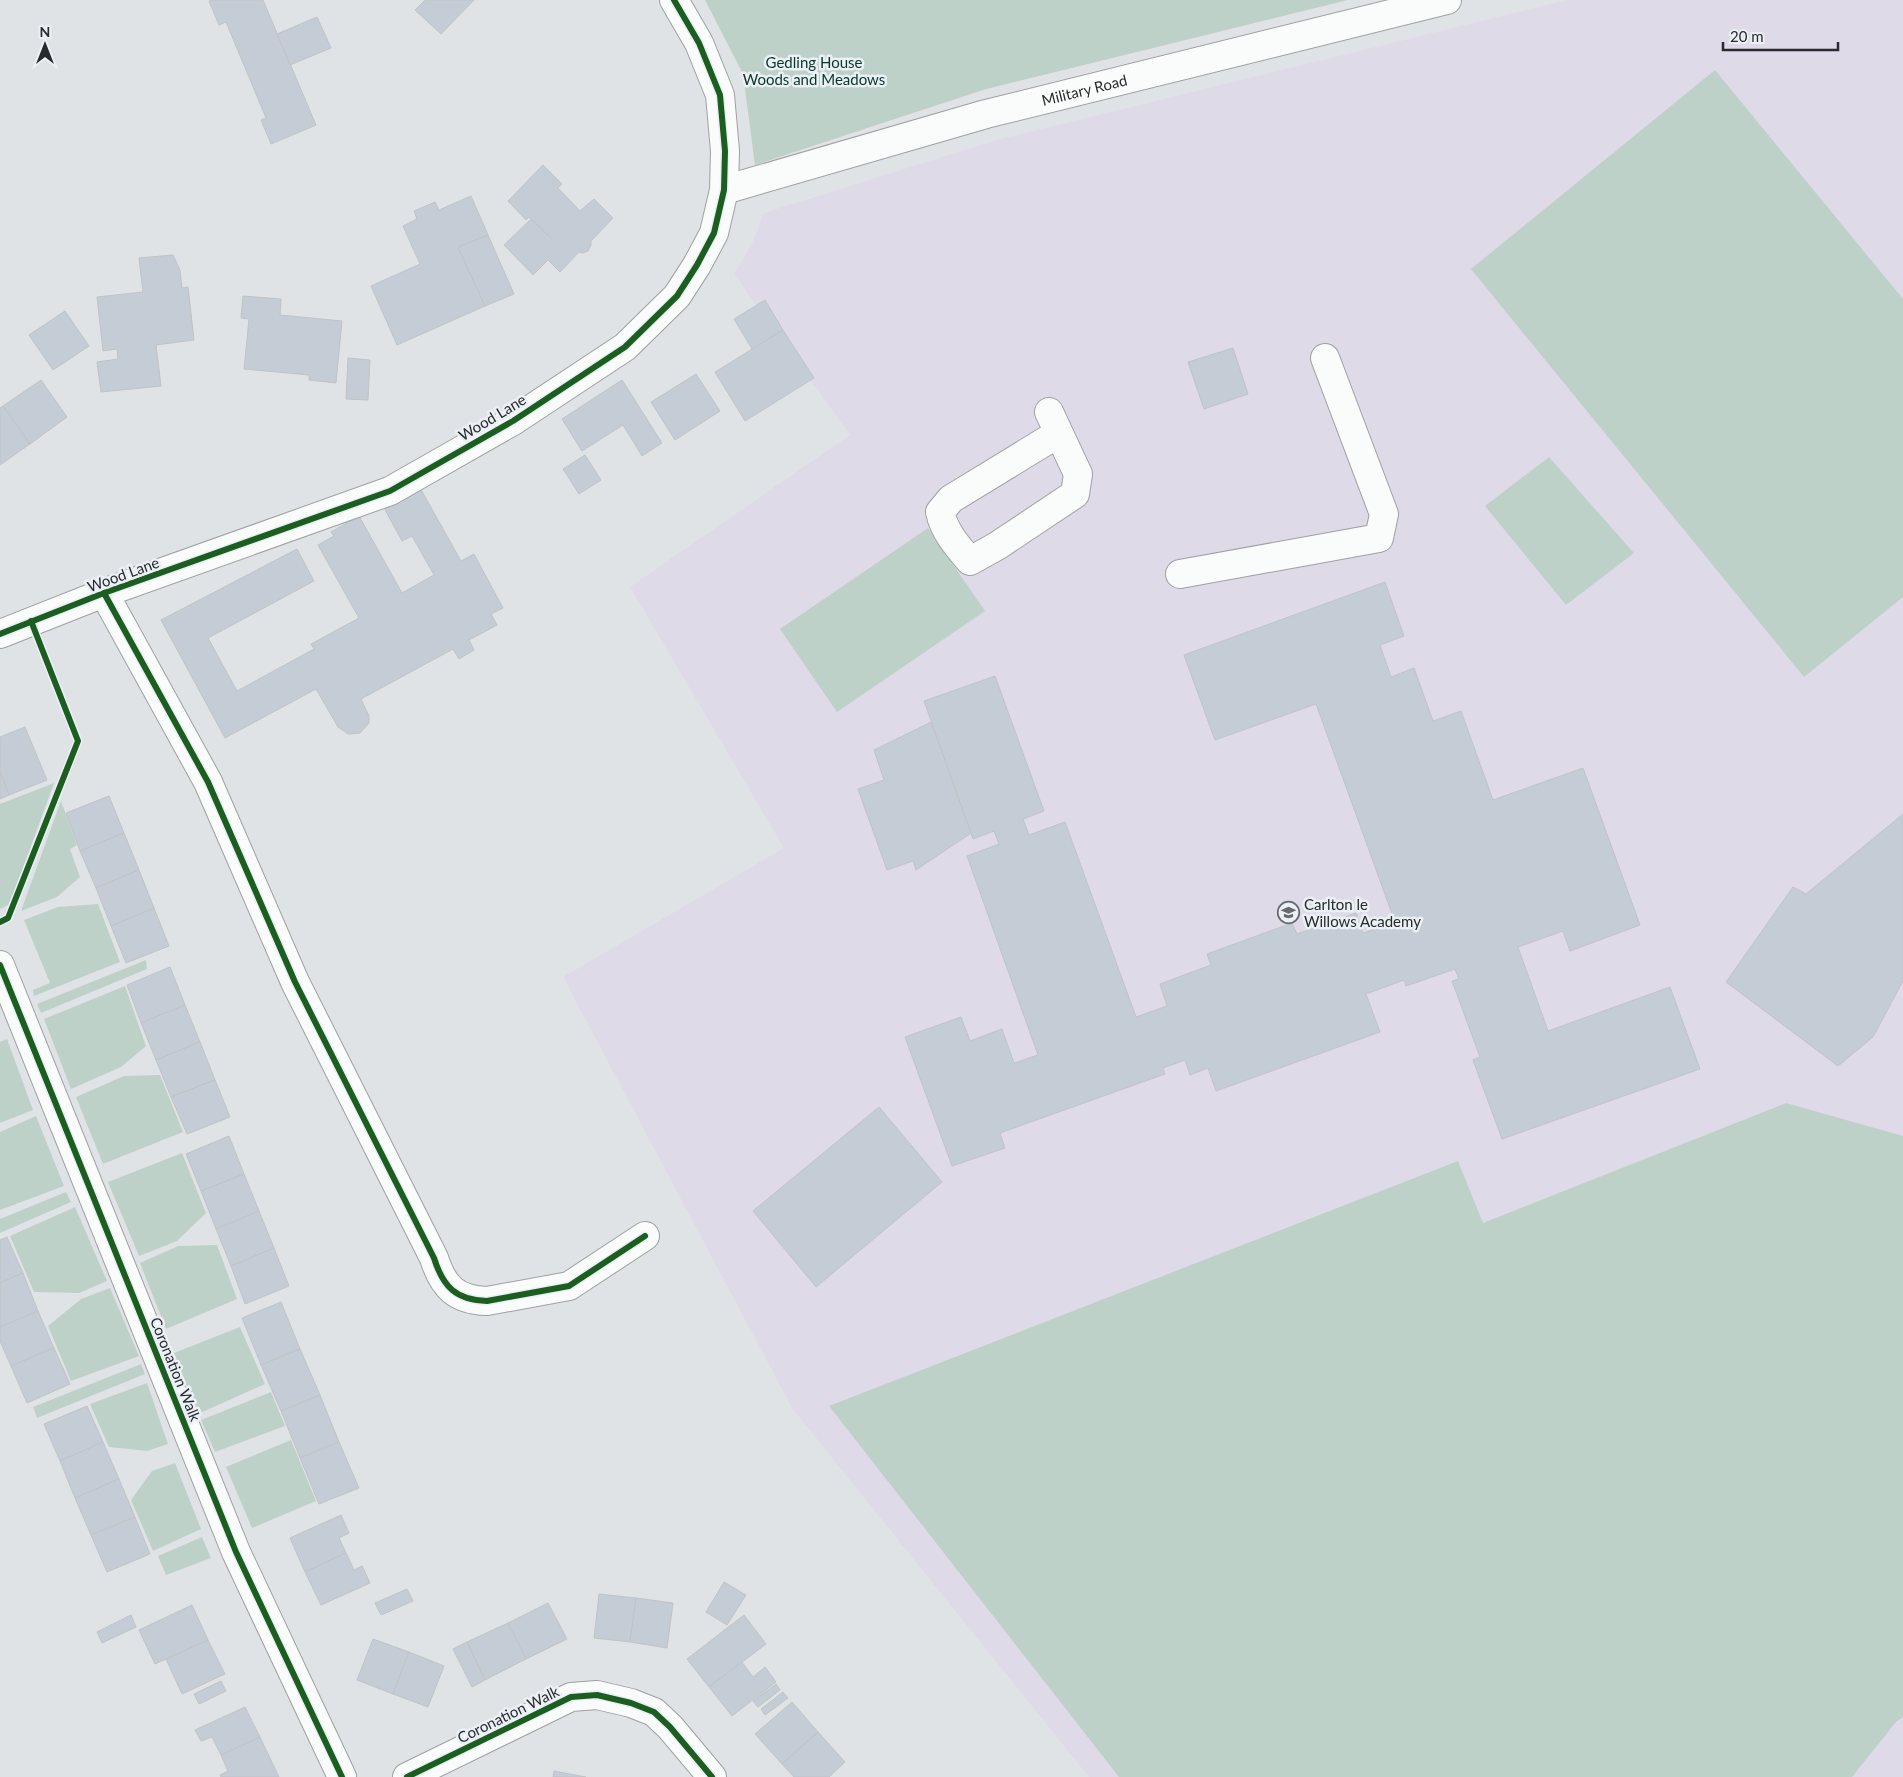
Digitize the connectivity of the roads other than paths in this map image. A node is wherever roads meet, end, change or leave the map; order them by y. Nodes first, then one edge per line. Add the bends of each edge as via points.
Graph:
1 (674, 0) edge
2 (1448, 0) edge
3 (724, 190) junction
4 (1325, 358) dead end
5 (1054, 423) joint
6 (1180, 574) dead end
7 (104, 593) junction
8 (0, 634) edge
9 (0, 966) edge
10 (645, 1236) dead end
11 (342, 1777) edge
12 (407, 1777) edge
13 (712, 1777) edge

1 - 3 street, Wood Lane via 699,43 720,95 725,151
2 - 3 street, Military Road via 986,114
3 - 7 street, Wood Lane via 714,233 698,265 676,296 625,347 538,405 390,491
4 - 6 street via 1384,514 1379,538
5 - 5 street via 1078,474 1075,494 970,560 943,524 940,512 951,499
7 - 8 street, Wood Lane
7 - 10 street via 208,782 295,982 448,1287 461,1296 487,1301 569,1286
9 - 11 street, Coronation Walk via 236,1552
12 - 13 street, Coronation Walk via 571,1697 597,1695 654,1712

